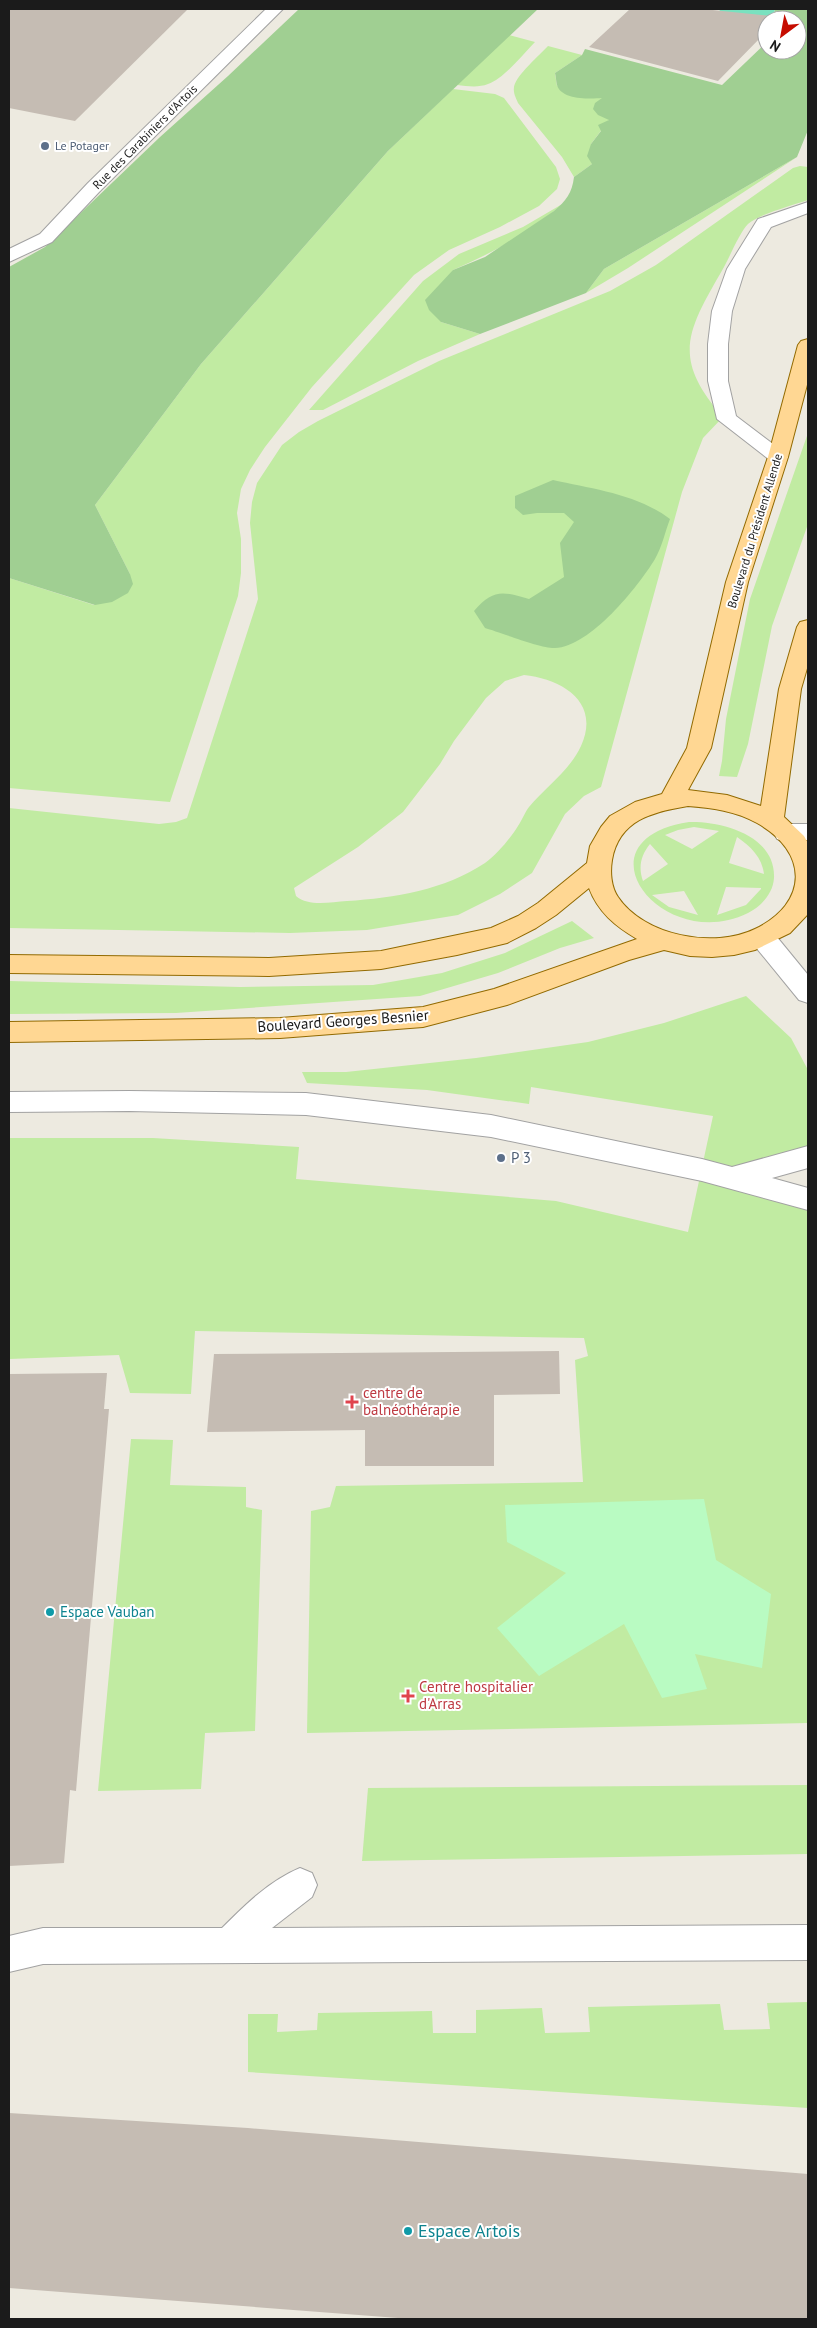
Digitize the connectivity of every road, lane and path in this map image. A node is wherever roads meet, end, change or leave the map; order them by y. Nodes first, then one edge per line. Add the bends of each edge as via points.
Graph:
1 (275, 9) edge
2 (808, 208) edge
3 (9, 256) edge
4 (808, 345) edge
5 (778, 457) junction
6 (808, 627) edge
7 (672, 800) junction
8 (788, 829) edge
9 (599, 866) junction
10 (807, 892) edge
11 (763, 938) junction
12 (665, 940) junction
13 (9, 964) edge
14 (808, 993) edge
15 (9, 1032) edge
16 (9, 1102) edge
17 (808, 1157) edge
18 (732, 1179) junction
19 (808, 1199) edge
20 (300, 1885) dead end
21 (808, 1943) edge
22 (230, 1944) junction
23 (9, 1954) edge

1 - 3 street, Rue des Carabiniers d'Artois via 46,238
2 - 5 street via 764,223 736,269 722,311 718,344 718,381 727,419
4 - 5 main road, Boulevard du Président Allende
5 - 7 main road, Boulevard du Président Allende via 737,582 699,748
6 - 8 main road via 790,690
7 - 8 main road via 724,801
7 - 9 main road via 635,811 621,821 601,846
8 - 10 main road via 802,855 808,880
9 - 12 main road via 603,893 613,908 646,933
9 - 13 main road via 547,909 498,936 381,960 269,967
10 - 11 main road via 799,910 784,926
11 - 12 main road via 717,948 692,947
11 - 14 street
12 - 15 main road, Boulevard Georges Besnier via 498,998 423,1017 280,1028
16 - 18 street via 306,1104 491,1126
17 - 18 street
18 - 19 street
20 - 22 street via 266,1908
21 - 22 street
22 - 23 street via 43,1946

